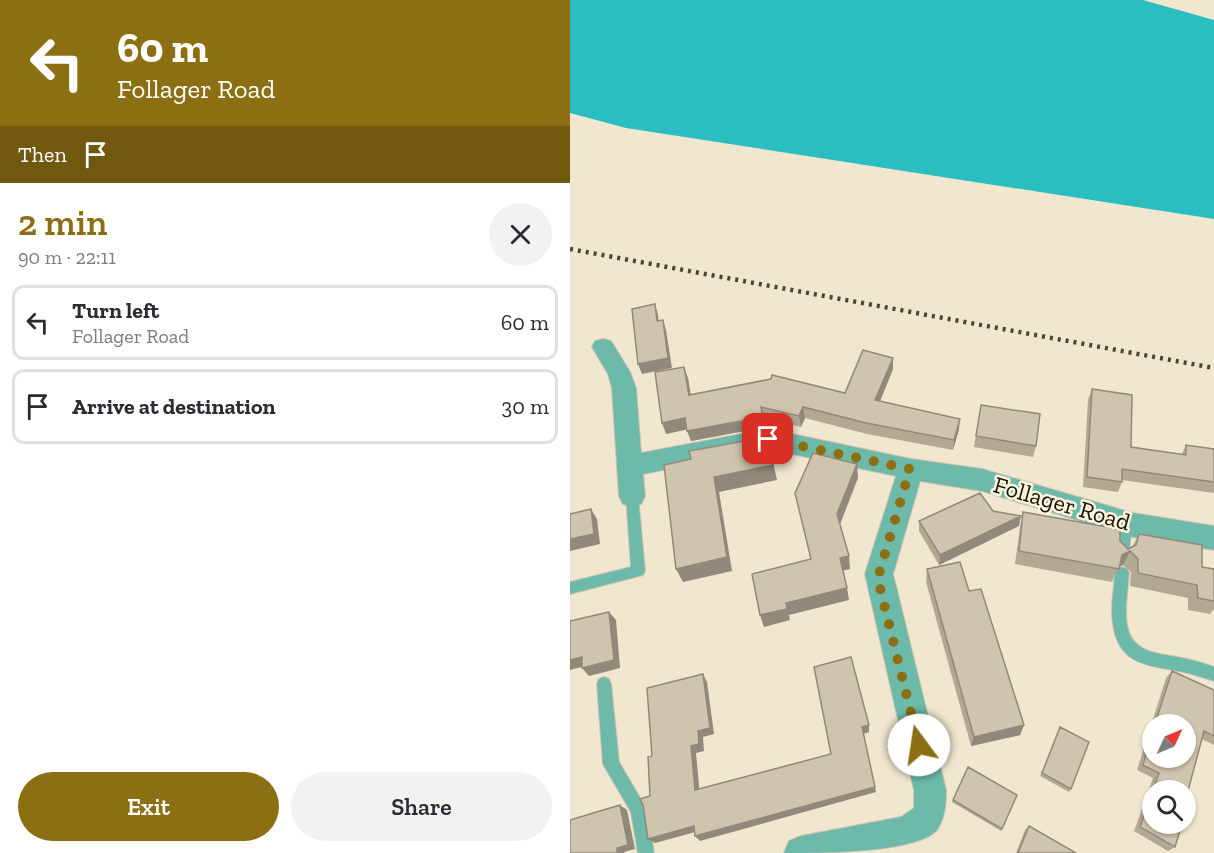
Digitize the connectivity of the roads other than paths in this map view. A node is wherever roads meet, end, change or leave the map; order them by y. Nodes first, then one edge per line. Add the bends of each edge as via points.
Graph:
1 (603, 347) dead end
2 (630, 465) junction
3 (910, 469) junction
4 (632, 496) joint
5 (1125, 522) junction
6 (1214, 538) edge
7 (1122, 554) edge
8 (1122, 573) edge
9 (570, 588) edge
10 (1214, 674) edge
11 (604, 684) dead end
12 (646, 853) edge
13 (801, 853) edge

1 - 2 street via 624,388
2 - 3 street, Follager Road via 768,439
2 - 4 street
3 - 5 street, Follager Road via 982,480
3 - 13 street via 879,574 930,789 930,808 925,820 908,832
4 - 9 lane via 638,571
5 - 6 street, Follager Road
5 - 7 lane
8 - 10 lane via 1119,624 1131,651 1158,662
11 - 12 lane via 611,764 639,810

